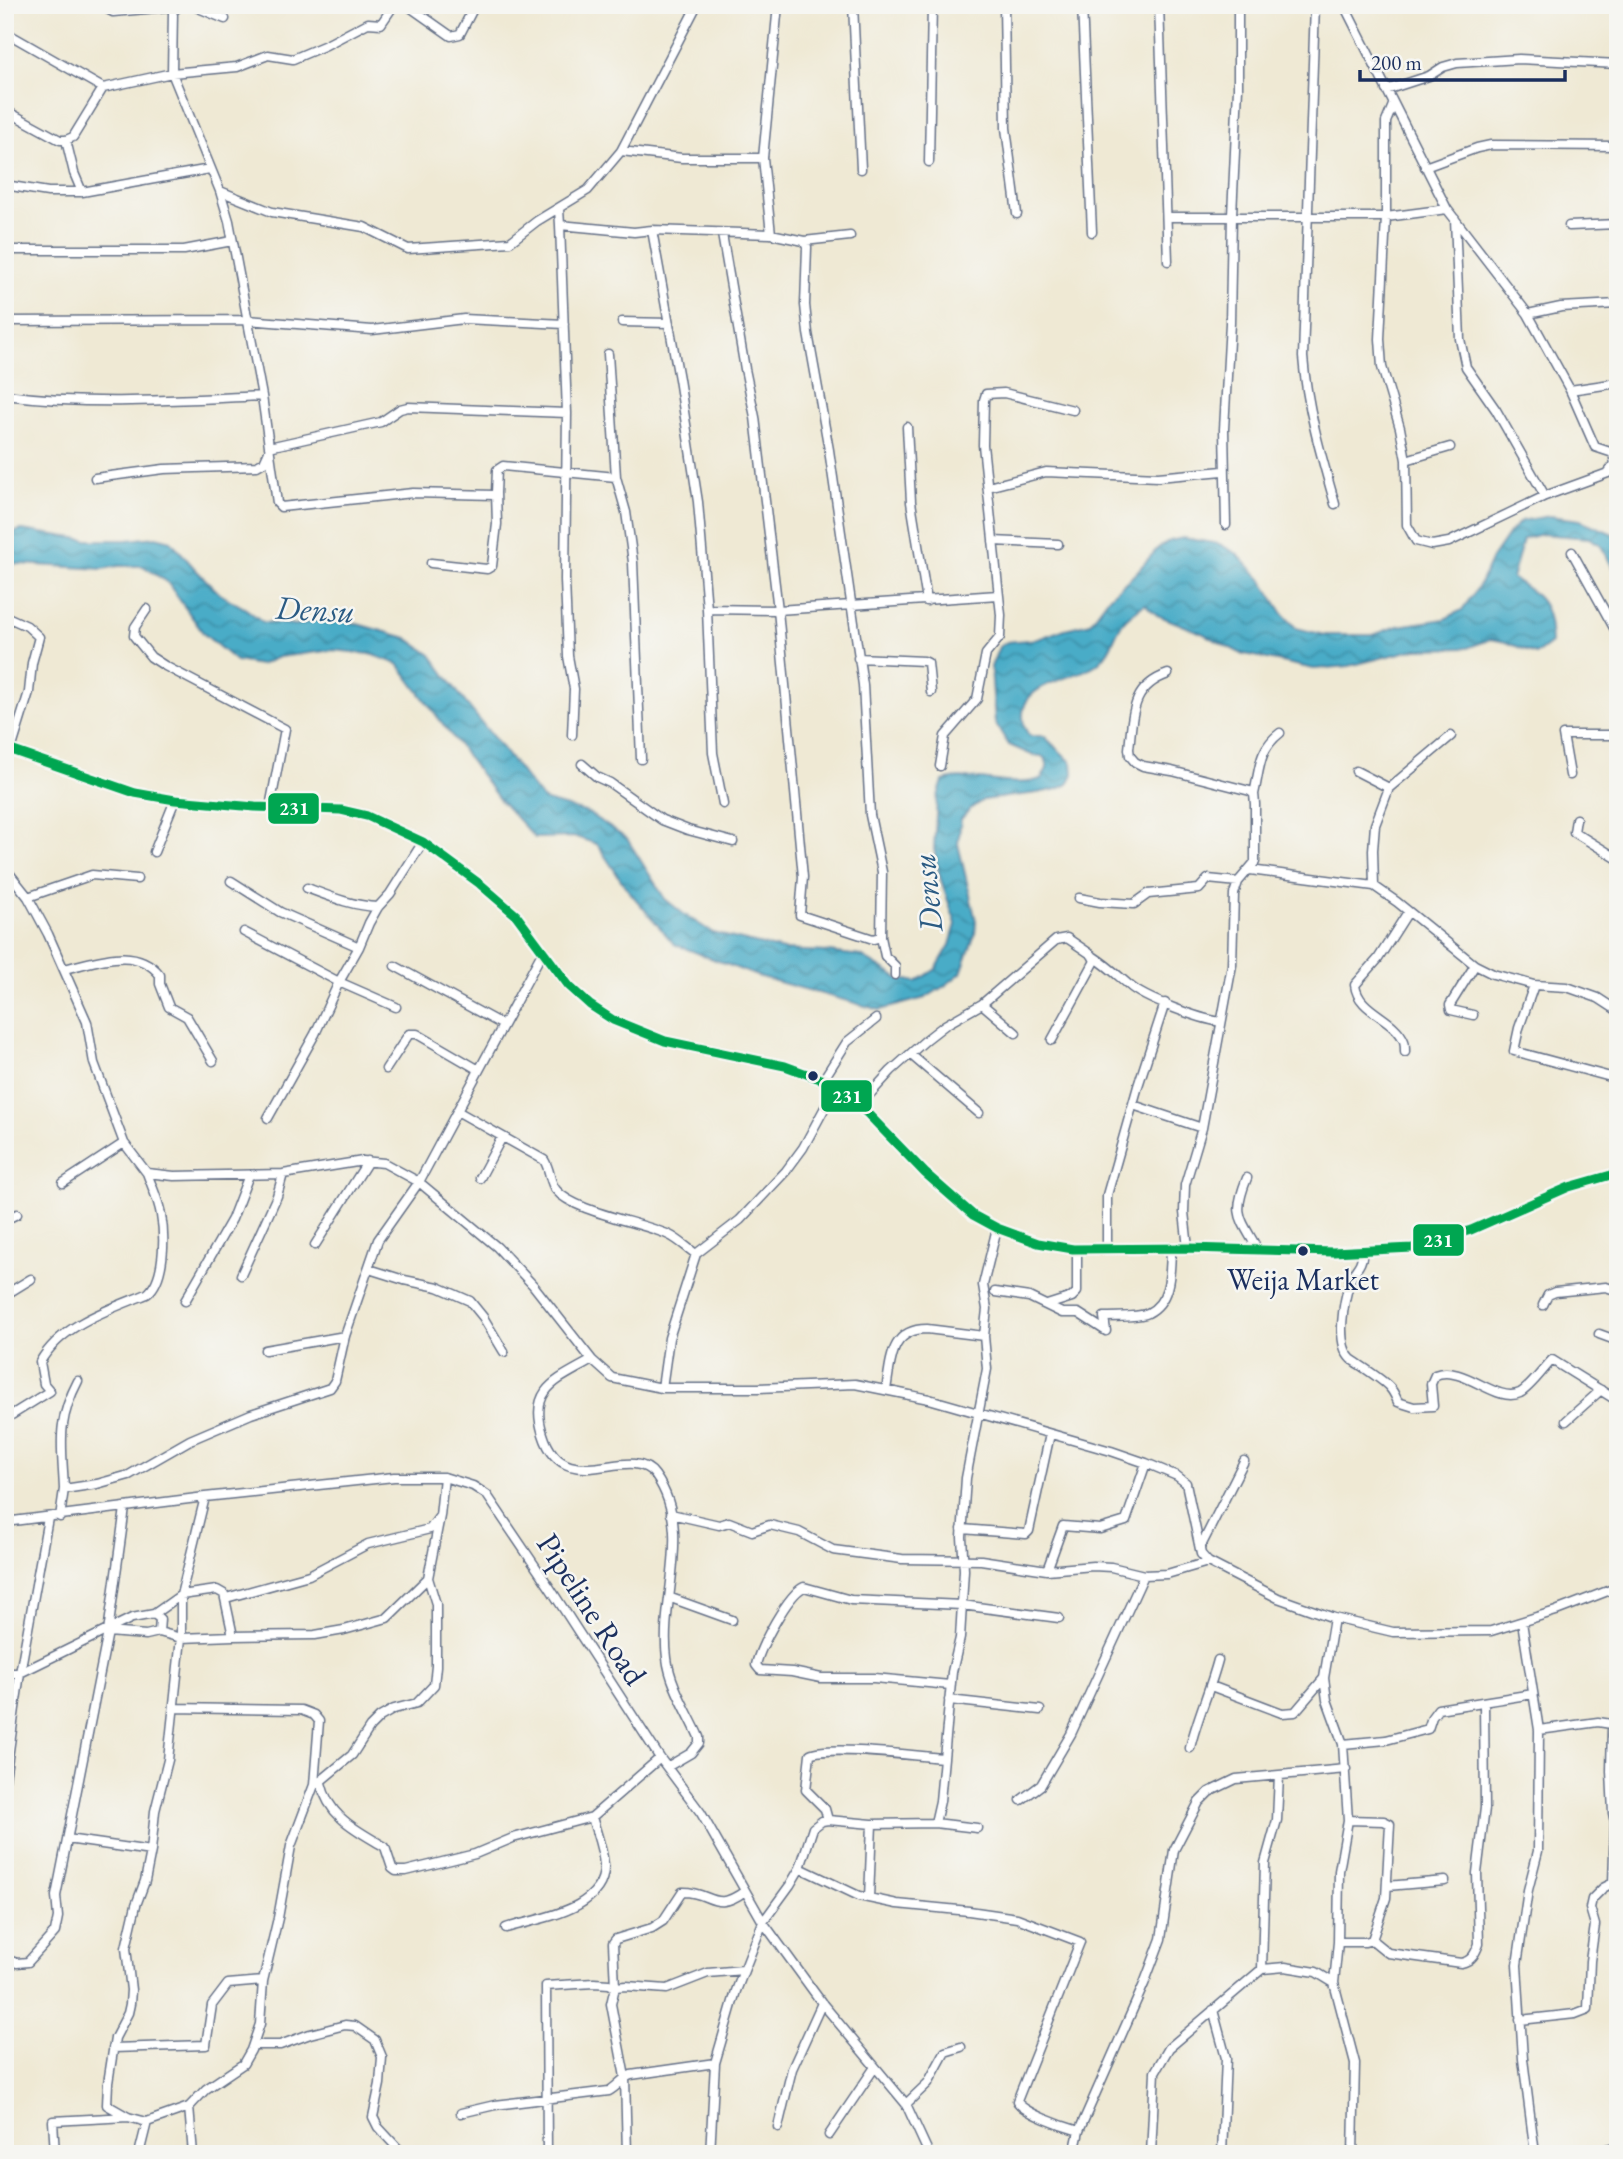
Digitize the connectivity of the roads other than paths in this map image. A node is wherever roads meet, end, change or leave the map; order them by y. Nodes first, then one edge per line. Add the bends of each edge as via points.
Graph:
1 (99, 5) edge
2 (191, 5) edge
3 (394, 5) edge
4 (407, 5) edge
5 (475, 5) edge
6 (697, 5) edge
7 (778, 5) edge
8 (853, 5) edge
9 (932, 5) edge
10 (1004, 5) edge
11 (1082, 5) edge
12 (1160, 5) edge
13 (1238, 5) edge
14 (1315, 5) edge
15 (1344, 5) edge
16 (172, 7) edge
17 (225, 19) dead end
18 (5, 32) edge
19 (1618, 64) edge
20 (173, 73) junction
21 (103, 88) junction
22 (1386, 90) junction
23 (1393, 105) junction
24 (5, 110) edge
25 (66, 140) junction
26 (1618, 146) edge
27 (621, 151) junction
28 (763, 158) junction
29 (929, 162) dead end
30 (1425, 167) junction
31 (861, 169) dead end
32 (210, 170) junction
33 (5, 185) edge
34 (220, 191) junction
35 (82, 192) junction
36 (559, 209) junction
37 (1447, 209) junction
38 (1017, 214) dead end
39 (1232, 215) junction
40 (1308, 216) junction
41 (1168, 217) junction
42 (1386, 217) junction
43 (1455, 219) junction
44 (1618, 224) edge
45 (560, 225) junction
46 (1569, 226) dead end
47 (652, 230) junction
48 (1092, 232) dead end
49 (722, 234) junction
50 (771, 234) junction
51 (850, 236) dead end
52 (232, 241) junction
53 (804, 241) junction
54 (5, 250) edge
55 (1168, 261) dead end
56 (1618, 304) edge
57 (1528, 314) junction
58 (247, 320) junction
59 (5, 321) edge
60 (622, 323) dead end
61 (669, 323) junction
62 (564, 324) junction
63 (608, 354) dead end
64 (1618, 383) edge
65 (1570, 390) junction
66 (5, 395) edge
67 (262, 397) junction
68 (1073, 410) dead end
69 (567, 413) junction
70 (907, 427) dead end
71 (1450, 447) dead end
72 (1595, 447) junction
73 (269, 449) junction
74 (1618, 451) edge
75 (1406, 460) junction
76 (1223, 471) junction
77 (568, 472) junction
78 (616, 477) junction
79 (95, 478) dead end
80 (988, 487) junction
81 (496, 493) junction
82 (1545, 496) junction
83 (1335, 504) dead end
84 (1226, 525) dead end
85 (993, 541) junction
86 (1058, 544) dead end
87 (1572, 552) dead end
88 (431, 563) dead end
89 (998, 595) junction
90 (927, 601) junction
91 (851, 606) junction
92 (147, 609) dead end
93 (706, 609) junction
94 (778, 610) junction
95 (5, 617) edge
96 (1618, 635) edge
97 (858, 658) junction
98 (1168, 674) dead end
99 (931, 692) dead end
100 (1280, 733) dead end
101 (572, 735) dead end
102 (1618, 735) edge
103 (1451, 736) dead end
104 (8, 749) edge
105 (641, 758) dead end
106 (582, 764) dead end
107 (940, 766) dead end
108 (1356, 771) dead end
109 (1570, 775) dead end
110 (1390, 788) junction
111 (1254, 794) junction
112 (175, 800) junction
113 (723, 804) dead end
114 (270, 807) junction
115 (1576, 819) dead end
116 (423, 842) junction
117 (733, 842) dead end
118 (154, 852) dead end
119 (1618, 859) edge
120 (5, 868) edge
121 (1250, 870) junction
122 (137, 879) dead end
123 (231, 881) dead end
124 (1238, 882) junction
125 (1374, 886) junction
126 (307, 888) dead end
127 (27, 897) junction
128 (1079, 898) dead end
129 (378, 907) junction
130 (1408, 912) junction
131 (244, 932) dead end
132 (881, 936) junction
133 (359, 947) junction
134 (543, 951) junction
135 (1094, 957) junction
136 (1475, 965) junction
137 (395, 966) dead end
138 (64, 969) junction
139 (895, 975) dead end
140 (339, 982) junction
141 (1534, 985) junction
142 (982, 1003) junction
143 (1165, 1003) junction
144 (396, 1007) dead end
145 (1618, 1012) edge
146 (1472, 1015) dead end
147 (876, 1019) dead end
148 (1221, 1022) junction
149 (503, 1025) junction
150 (1016, 1033) dead end
151 (1052, 1040) dead end
152 (1405, 1052) dead end
153 (910, 1054) junction
154 (213, 1061) dead end
155 (386, 1069) dead end
156 (479, 1070) junction
157 (1618, 1079) edge
158 (823, 1080) junction
159 (836, 1087) junction
160 (1133, 1105) junction
161 (859, 1106) junction
162 (457, 1111) junction
163 (979, 1113) dead end
164 (268, 1118) dead end
165 (1202, 1128) junction
166 (502, 1136) junction
167 (124, 1143) junction
168 (368, 1161) junction
169 (147, 1173) junction
170 (1618, 1173) edge
171 (283, 1174) junction
172 (249, 1175) junction
173 (480, 1178) dead end
174 (1247, 1178) dead end
175 (419, 1182) junction
176 (63, 1183) dead end
177 (17, 1214) dead end
178 (5, 1220) edge
179 (997, 1228) junction
180 (315, 1245) dead end
181 (1171, 1248) junction
182 (1188, 1248) junction
183 (1077, 1249) junction
184 (1107, 1250) junction
185 (1258, 1250) junction
186 (1363, 1252) junction
187 (696, 1254) junction
188 (369, 1269) junction
189 (241, 1275) dead end
190 (31, 1279) dead end
191 (1618, 1291) edge
192 (995, 1292) dead end
193 (5, 1295) edge
194 (185, 1301) dead end
195 (1047, 1305) junction
196 (1543, 1305) dead end
197 (1599, 1334) dead end
198 (345, 1336) junction
199 (984, 1336) junction
200 (1618, 1341) edge
201 (265, 1350) dead end
202 (504, 1352) dead end
203 (592, 1360) junction
204 (78, 1381) dead end
205 (662, 1388) junction
206 (886, 1390) junction
207 (1601, 1391) junction
208 (1618, 1398) edge
209 (979, 1413) junction
210 (5, 1419) edge
211 (1566, 1421) dead end
212 (1050, 1434) junction
213 (1244, 1461) dead end
214 (1146, 1463) junction
215 (444, 1476) junction
216 (64, 1489) junction
217 (205, 1497) junction
218 (125, 1508) junction
219 (671, 1514) junction
220 (440, 1516) junction
221 (60, 1517) junction
222 (48, 1518) junction
223 (5, 1522) edge
224 (962, 1529) junction
225 (1200, 1548) junction
226 (963, 1560) junction
227 (1208, 1562) junction
228 (1047, 1570) junction
229 (1144, 1575) junction
230 (428, 1578) junction
231 (1618, 1587) edge
232 (181, 1595) junction
233 (226, 1598) junction
234 (670, 1598) junction
235 (962, 1605) junction
236 (154, 1614) junction
237 (1059, 1618) dead end
238 (1334, 1618) junction
239 (732, 1620) dead end
240 (1522, 1622) junction
241 (108, 1632) junction
242 (159, 1632) junction
243 (233, 1636) junction
244 (181, 1638) junction
245 (1218, 1660) dead end
246 (5, 1673) edge
247 (20, 1673) junction
248 (1324, 1678) junction
249 (950, 1685) junction
250 (1211, 1686) junction
251 (1533, 1695) junction
252 (949, 1700) junction
253 (1484, 1702) junction
254 (174, 1708) junction
255 (1040, 1710) dead end
256 (1615, 1725) edge
257 (1539, 1730) junction
258 (1343, 1744) junction
259 (1191, 1748) dead end
260 (660, 1758) junction
261 (944, 1758) junction
262 (667, 1768) junction
263 (1346, 1769) junction
264 (1279, 1775) junction
265 (5, 1779) edge
266 (318, 1784) junction
267 (1021, 1800) dead end
268 (593, 1817) junction
269 (828, 1820) junction
270 (1348, 1820) junction
271 (1617, 1822) edge
272 (935, 1823) junction
273 (872, 1824) junction
274 (977, 1828) dead end
275 (67, 1839) junction
276 (151, 1851) junction
277 (800, 1868) junction
278 (1445, 1881) dead end
279 (1387, 1886) junction
280 (745, 1891) junction
281 (869, 1898) junction
282 (763, 1922) junction
283 (506, 1928) dead end
284 (1372, 1940) junction
285 (1338, 1942) junction
286 (5, 1959) edge
287 (1262, 1969) junction
288 (743, 1970) junction
289 (263, 1980) junction
290 (1334, 1983) junction
291 (615, 1987) junction
292 (822, 2003) junction
293 (1213, 2010) junction
294 (1520, 2020) junction
295 (253, 2045) junction
296 (961, 2047) dead end
297 (113, 2048) junction
298 (715, 2063) junction
299 (875, 2067) junction
300 (625, 2077) junction
301 (546, 2099) junction
302 (906, 2104) junction
303 (189, 2107) junction
304 (461, 2113) dead end
305 (128, 2117) junction
306 (147, 2122) junction
307 (778, 2127) dead end
308 (1079, 2131) junction
309 (829, 2135) dead end
310 (1618, 2146) edge
311 (55, 2154) edge
312 (139, 2154) edge
313 (193, 2154) edge
314 (403, 2154) edge
315 (547, 2154) edge
316 (627, 2154) edge
317 (710, 2154) edge
318 (929, 2154) edge
319 (1074, 2154) edge
320 (1151, 2154) edge
321 (1222, 2154) edge
322 (1353, 2154) edge
323 (1535, 2154) edge
324 (1588, 2154) edge

1 - 16 street via 110,12
2 - 17 street
3 - 20 street via 379,25 368,23 293,59 268,55 237,66
4 - 5 street via 451,36 460,34
6 - 27 street
7 - 28 street
8 - 31 street
9 - 29 street
10 - 38 street via 1006,128
11 - 48 street
12 - 41 street
13 - 39 street
14 - 40 street
15 - 22 street
16 - 20 street
18 - 21 street
19 - 22 street via 1519,59 1457,64
20 - 21 street
20 - 32 street
21 - 25 street
22 - 23 street
23 - 30 street
23 - 42 street via 1386,122
24 - 25 street
25 - 35 street
26 - 30 street via 1491,145
27 - 28 street via 682,158
27 - 36 street via 588,190
28 - 50 street
30 - 37 street
32 - 34 street
32 - 35 street
33 - 35 street
34 - 36 street via 272,212 364,227 413,249 508,243
34 - 52 street
36 - 45 street
37 - 42 street
37 - 43 street
39 - 40 street
39 - 41 street
39 - 76 street
40 - 42 street
40 - 83 street via 1306,391
41 - 55 street
42 - 75 street via 1382,367
43 - 57 street
43 - 82 street via 1460,339 1466,367
44 - 46 street
45 - 47 street
45 - 62 street
47 - 49 street
47 - 61 street
49 - 50 street
49 - 94 street via 755,417
50 - 53 street
51 - 53 street
52 - 54 street via 184,250
52 - 58 street
53 - 91 street via 808,333
56 - 57 street
57 - 65 street
58 - 59 street
58 - 62 street via 372,330 464,319
58 - 67 street
60 - 61 street
61 - 93 street via 698,502
62 - 69 street
63 - 78 street
64 - 65 street
65 - 72 street
66 - 67 street via 115,403
67 - 73 street
68 - 80 street via 1004,393 986,394 982,422
69 - 73 street via 408,407 372,424
69 - 77 street
70 - 90 street via 911,502
71 - 75 street
72 - 74 street
72 - 82 street via 1613,453 1615,464 1608,473
73 - 79 street via 257,466 164,469
73 - 81 street via 281,507 413,493
75 - 82 street via 1407,525 1416,541 1424,544 1449,542
76 - 80 street via 1158,477 1046,472
76 - 84 street
77 - 78 street
77 - 81 street via 503,466 497,470
77 - 101 street via 565,580 574,689
78 - 105 street via 633,562
80 - 85 street
81 - 88 street via 492,566
85 - 86 street
85 - 89 street
87 - 96 street
89 - 90 street
89 - 107 street via 1000,637 986,654 977,699 945,736
90 - 91 street
91 - 94 street
91 - 97 street
92 - 114 street via 134,636 152,657 285,729
93 - 94 street
93 - 113 street via 713,753
94 - 132 street via 803,877 800,915 873,939
95 - 104 street via 27,626 38,637 29,692
97 - 99 street via 924,661
97 - 132 street via 868,742 870,815 882,872
98 - 111 street via 1155,679 1137,698 1129,748 1135,762
100 - 111 street via 1264,749
102 - 109 street via 1563,735
103 - 110 street
104 - 112 street via 135,793
106 - 117 street via 662,820
108 - 110 street
110 - 125 street via 1375,825
111 - 121 street via 1256,852
112 - 114 street
112 - 118 street
114 - 116 street via 341,810
115 - 119 street via 1574,832
116 - 129 street
116 - 134 street via 516,915
120 - 127 street
121 - 124 street
121 - 125 street
122 - 127 street via 92,875
123 - 133 street via 279,912
124 - 128 street via 1208,879 1199,889 1148,894 1134,904
124 - 148 street via 1232,908 1232,965
125 - 130 street
126 - 129 street via 342,901
127 - 138 street
129 - 133 street
130 - 136 street
130 - 152 street via 1355,985 1368,1008 1404,1040
131 - 140 street
132 - 139 street
133 - 140 street
134 - 149 street
134 - 158 street via 569,986 613,1020 679,1045 785,1066
135 - 142 street via 1060,938
135 - 143 street via 1129,985
135 - 151 street
136 - 141 street via 1493,975
136 - 146 street via 1450,1004 1451,1010
137 - 149 street
138 - 154 street via 115,957 151,963 160,975 169,1007 187,1017
138 - 167 street via 87,1022 94,1063
140 - 144 street
140 - 164 street
141 - 145 street via 1589,994
141 - 157 street via 1514,1051
142 - 150 street
142 - 153 street
143 - 148 street
143 - 160 street
147 - 158 street via 847,1042
148 - 165 street
149 - 156 street
153 - 161 street
153 - 163 street
155 - 156 street via 409,1034 417,1034
156 - 162 street
158 - 159 street
159 - 161 street
159 - 187 street via 786,1171 740,1220
160 - 165 street
160 - 184 street via 1107,1195
161 - 179 street via 938,1185 973,1215
162 - 166 street
162 - 175 street
165 - 182 street via 1185,1185
166 - 173 street
166 - 187 street via 544,1160 557,1191 572,1202 670,1236
167 - 169 street
167 - 176 street
168 - 171 street
168 - 175 street via 384,1163
168 - 180 street
169 - 172 street
169 - 210 street via 162,1217 154,1289 85,1320 55,1342 40,1362 50,1391
170 - 186 street via 1569,1187 1437,1242
171 - 172 street
171 - 189 street
172 - 194 street via 232,1219
174 - 185 street via 1237,1206
175 - 188 street via 378,1240
175 - 203 street via 497,1247
177 - 178 street
179 - 183 street via 1038,1243
179 - 199 street via 983,1285 987,1309
181 - 182 street
181 - 184 street
181 - 195 street via 1168,1289 1145,1314 1104,1317 1106,1331 1079,1313 1062,1313
182 - 185 street
183 - 184 street
183 - 195 street via 1077,1292
185 - 186 street
186 - 207 street via 1345,1301 1342,1343 1347,1355 1390,1386 1398,1402 1414,1408 1433,1406 1431,1384 1435,1375 1443,1372 1507,1396 1522,1392 1552,1360
187 - 205 street via 669,1338
188 - 198 street
188 - 202 street via 438,1287 470,1301
190 - 193 street
191 - 196 street via 1606,1287 1555,1292
192 - 195 street via 1030,1297
197 - 200 street
198 - 201 street
198 - 216 street via 330,1388 190,1440 129,1475
199 - 206 street via 927,1329 903,1336 893,1353
199 - 209 street via 987,1369
203 - 205 street via 612,1378
203 - 219 street via 550,1384 542,1394 540,1420 550,1450 573,1468 636,1463 646,1467 655,1475
204 - 216 street via 66,1404 61,1435
205 - 206 street via 855,1384
206 - 209 street
207 - 208 street
207 - 211 street
209 - 212 street
209 - 224 street via 965,1478
212 - 214 street
212 - 224 street via 1026,1534
213 - 225 street
214 - 225 street via 1186,1483
214 - 228 street via 1126,1521 1100,1529 1063,1526
215 - 217 street, Pipeline Road
215 - 220 street
215 - 260 street, Pipeline Road via 487,1495
216 - 221 street
217 - 218 street, Pipeline Road
217 - 232 street
218 - 221 street, Pipeline Road
218 - 241 street
219 - 226 street via 719,1525 729,1522 752,1531 770,1525 799,1532 833,1550 902,1559
219 - 234 street via 675,1544
220 - 230 street
220 - 233 street via 430,1529 368,1544 309,1575
221 - 222 street, Pipeline Road
222 - 223 street, Pipeline Road
222 - 247 street
224 - 226 street
225 - 227 street
226 - 228 street
226 - 235 street
227 - 229 street via 1167,1574
227 - 238 street via 1278,1598
228 - 229 street via 1093,1566
229 - 267 street via 1071,1734 1041,1785
230 - 243 street via 387,1618 364,1625 315,1635
230 - 266 street via 436,1604 433,1685 417,1703 380,1717 352,1755
231 - 240 street
232 - 233 street via 221,1591
232 - 236 street
232 - 244 street
233 - 243 street
234 - 239 street
234 - 262 street via 667,1658 699,1743
235 - 237 street
235 - 249 street
235 - 249 street via 851,1600 800,1588 763,1642 756,1665 760,1670 821,1678
236 - 241 street via 132,1618
236 - 242 street via 160,1619
238 - 240 street via 1394,1632 1491,1631
238 - 248 street
240 - 251 street
241 - 242 street
241 - 247 street
241 - 275 street
242 - 244 street
243 - 244 street
244 - 254 street
245 - 250 street
246 - 247 street
247 - 265 street
248 - 250 street via 1289,1714
248 - 258 street via 1326,1700
249 - 252 street
250 - 259 street
251 - 253 street
251 - 257 street
252 - 255 street
252 - 261 street
253 - 258 street via 1438,1709 1428,1729 1412,1735
253 - 284 street via 1486,1779 1475,1954 1461,1963 1397,1955
254 - 266 street via 301,1710 314,1715 319,1721
254 - 276 street
256 - 257 street via 1598,1721
256 - 271 street via 1612,1802
257 - 294 street via 1538,1851 1517,1957
258 - 263 street
260 - 262 street, Pipeline Road
260 - 268 street
261 - 269 street via 839,1751 810,1754 806,1790 825,1809
261 - 272 street
262 - 280 street, Pipeline Road via 701,1813
263 - 264 street
263 - 270 street
264 - 287 street via 1277,1820 1265,1863
264 - 308 street via 1236,1779 1199,1802 1174,1850 1161,1939
266 - 268 street via 335,1813 386,1847 396,1871 475,1854 513,1838
266 - 289 street via 291,1846
268 - 283 street via 604,1863 604,1875 593,1894 575,1907
269 - 273 street
269 - 277 street via 813,1828
270 - 279 street via 1390,1824
270 - 285 street via 1339,1871
271 - 294 street via 1614,1883 1592,1899 1590,1908 1595,1924 1588,2009
272 - 273 street
272 - 274 street
273 - 281 street
275 - 276 street
275 - 286 street via 56,1896 55,1932 28,1962
276 - 297 street via 126,1948 130,2004
277 - 281 street
277 - 282 street
278 - 279 street
279 - 284 street
280 - 282 street, Pipeline Road
280 - 291 street via 725,1902 682,1892 663,1921 616,1939 612,1943
281 - 308 street via 1017,1919 1080,1942 1017,2101 1024,2109
282 - 288 street
282 - 292 street, Pipeline Road
284 - 285 street
285 - 290 street
287 - 290 street via 1316,1972
287 - 293 street
288 - 291 street via 708,1973 667,1989
288 - 298 street
289 - 295 street via 260,2024
289 - 297 street via 228,1984 212,2005 206,2045
290 - 322 street via 1355,2057
291 - 300 street via 611,2004
291 - 301 street via 594,1983 546,1986
292 - 299 street, Pipeline Road
292 - 307 street via 792,2069
293 - 320 street via 1169,2048 1156,2072
293 - 321 street via 1226,2058
294 - 323 street
295 - 303 street via 243,2064
295 - 314 street via 280,2045 345,2025 355,2026 375,2040 382,2057 373,2118
296 - 302 street via 944,2052 928,2083
297 - 305 street via 107,2105
298 - 300 street
298 - 317 street
299 - 302 street, Pipeline Road
299 - 309 street
300 - 301 street via 609,2091
300 - 316 street
301 - 304 street
301 - 315 street
302 - 318 street, Pipeline Road
303 - 306 street
303 - 313 street
305 - 306 street
305 - 311 street via 53,2121
306 - 312 street
308 - 319 street
310 - 324 street

